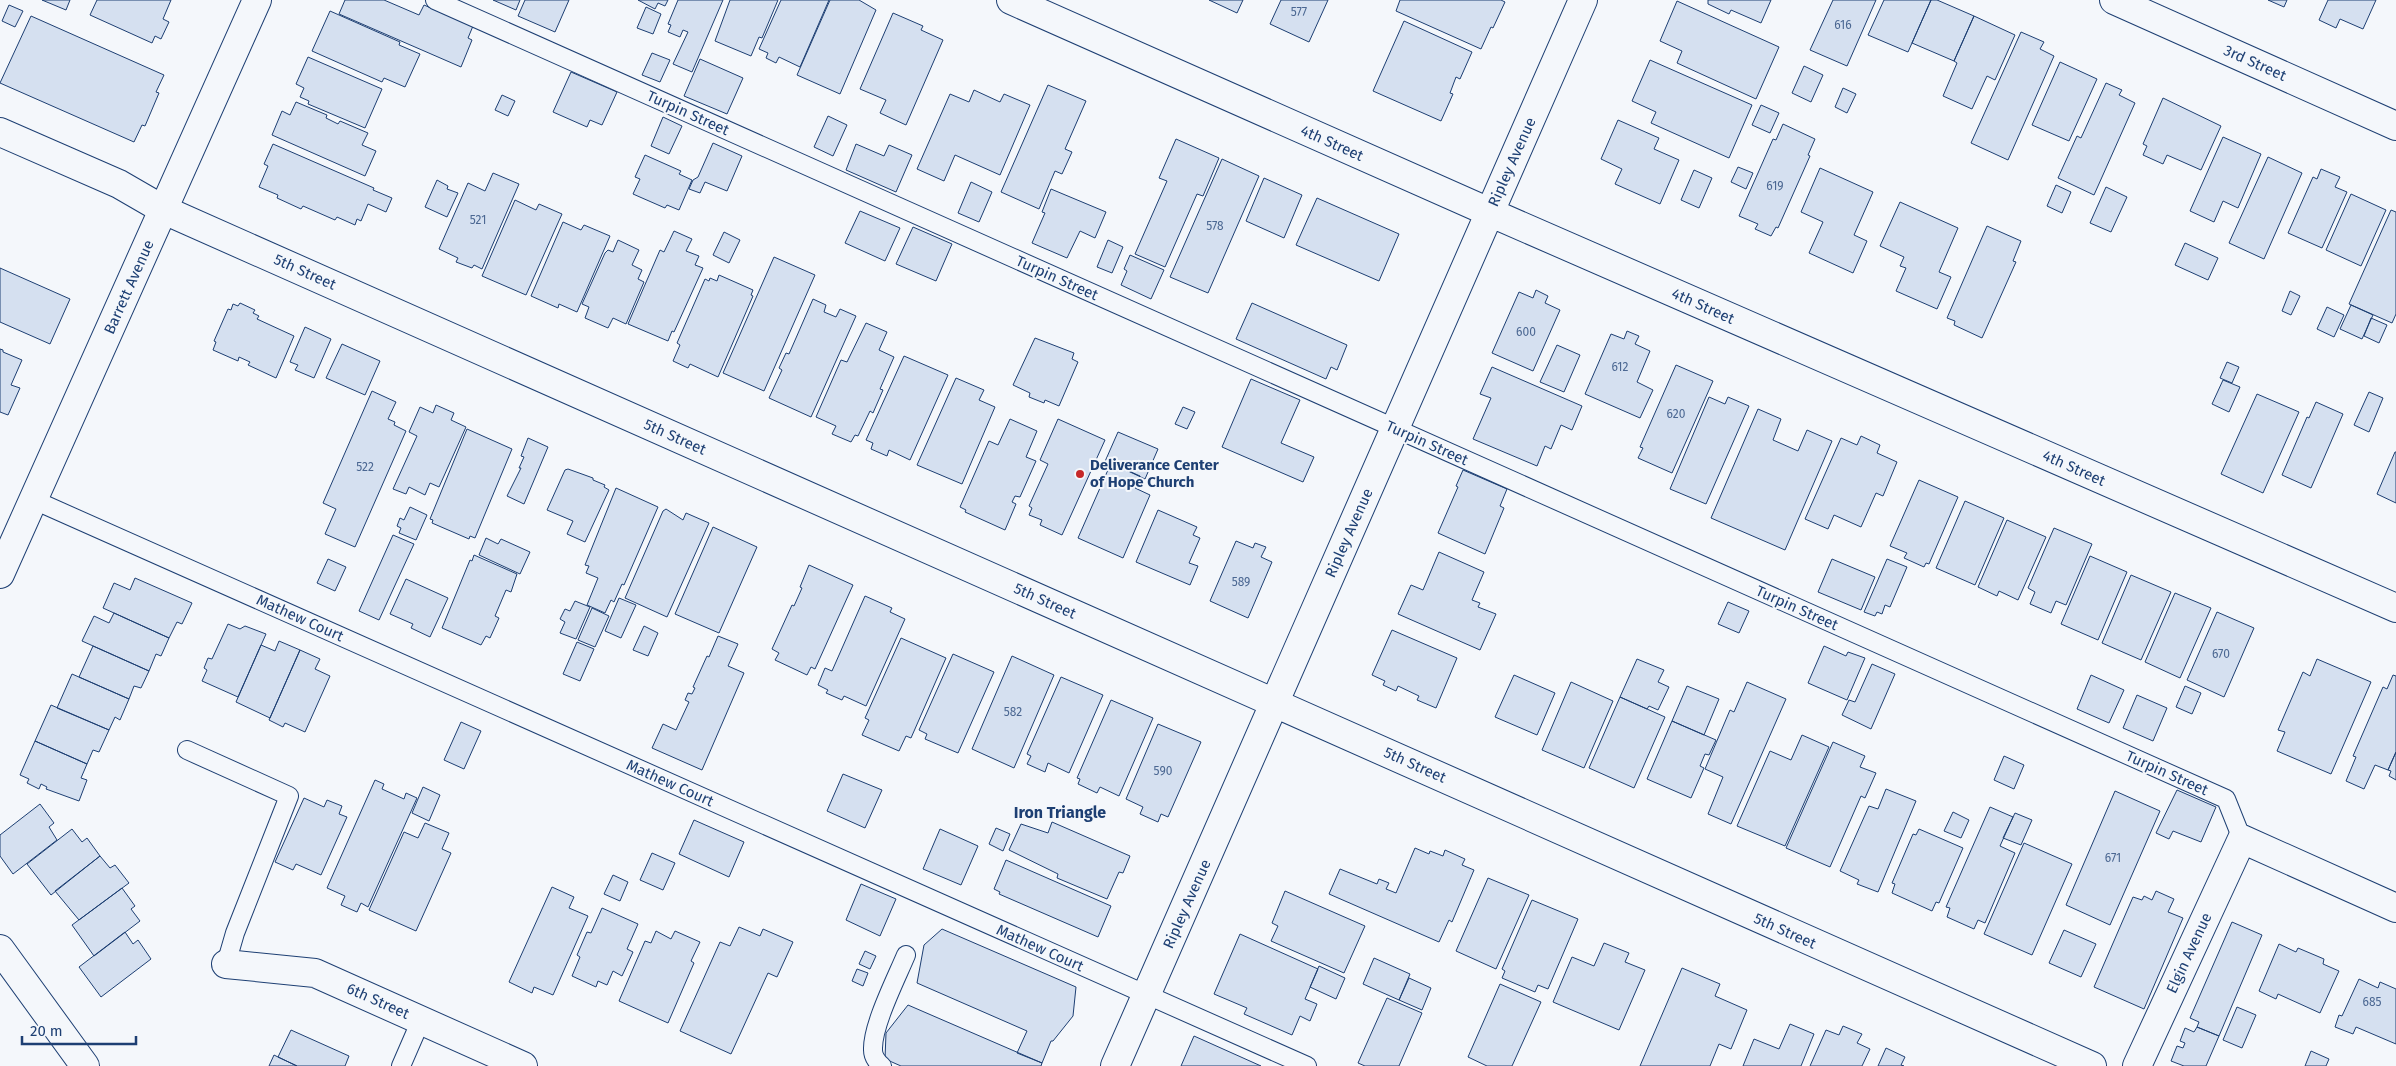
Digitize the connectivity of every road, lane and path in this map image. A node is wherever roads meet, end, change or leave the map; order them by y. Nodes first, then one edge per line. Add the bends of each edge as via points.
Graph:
1 (257, 0) edge
2 (435, 0) edge
3 (1011, 0) edge
4 (1583, 0) edge
5 (2114, 0) edge
6 (2396, 126) edge
7 (0, 132) edge
8 (164, 210) junction
9 (1490, 212) junction
10 (1395, 429) junction
11 (34, 500) junction
12 (0, 574) edge
13 (2396, 608) edge
14 (1275, 702) junction
15 (187, 750) dead end
16 (2242, 839) junction
17 (2396, 908) edge
18 (0, 949) edge
19 (906, 955) dead end
20 (226, 964) joint
21 (1146, 996) junction
22 (421, 1020) junction
23 (85, 1066) edge
24 (401, 1066) edge
25 (523, 1066) edge
26 (882, 1066) edge
27 (1115, 1066) edge
28 (1307, 1066) edge
29 (2092, 1066) edge
30 (2137, 1066) edge

1 - 8 street, Barrett Avenue
2 - 10 lane, Turpin Street
3 - 9 street, 4th Street
4 - 9 street, Ripley Avenue
5 - 6 street, 3rd Street
7 - 8 street, 5th Street via 119,184
8 - 11 street, Barrett Avenue
8 - 14 street, 5th Street
9 - 10 street, Ripley Avenue
9 - 13 street, 4th Street
10 - 14 street, Ripley Avenue
10 - 16 lane, Turpin Street via 2226,799
11 - 12 street, Barrett Avenue
11 - 21 lane, Mathew Court
14 - 21 street, Ripley Avenue
14 - 29 street, 5th Street
15 - 20 lane via 290,796 235,933
16 - 17 street
16 - 30 street, Elgin Avenue
18 - 23 street
19 - 26 lane via 873,1037 872,1052
20 - 22 street, 6th Street via 316,973
21 - 27 street, Ripley Avenue
21 - 28 lane, Mathew Court
22 - 24 lane
22 - 25 street, 6th Street

